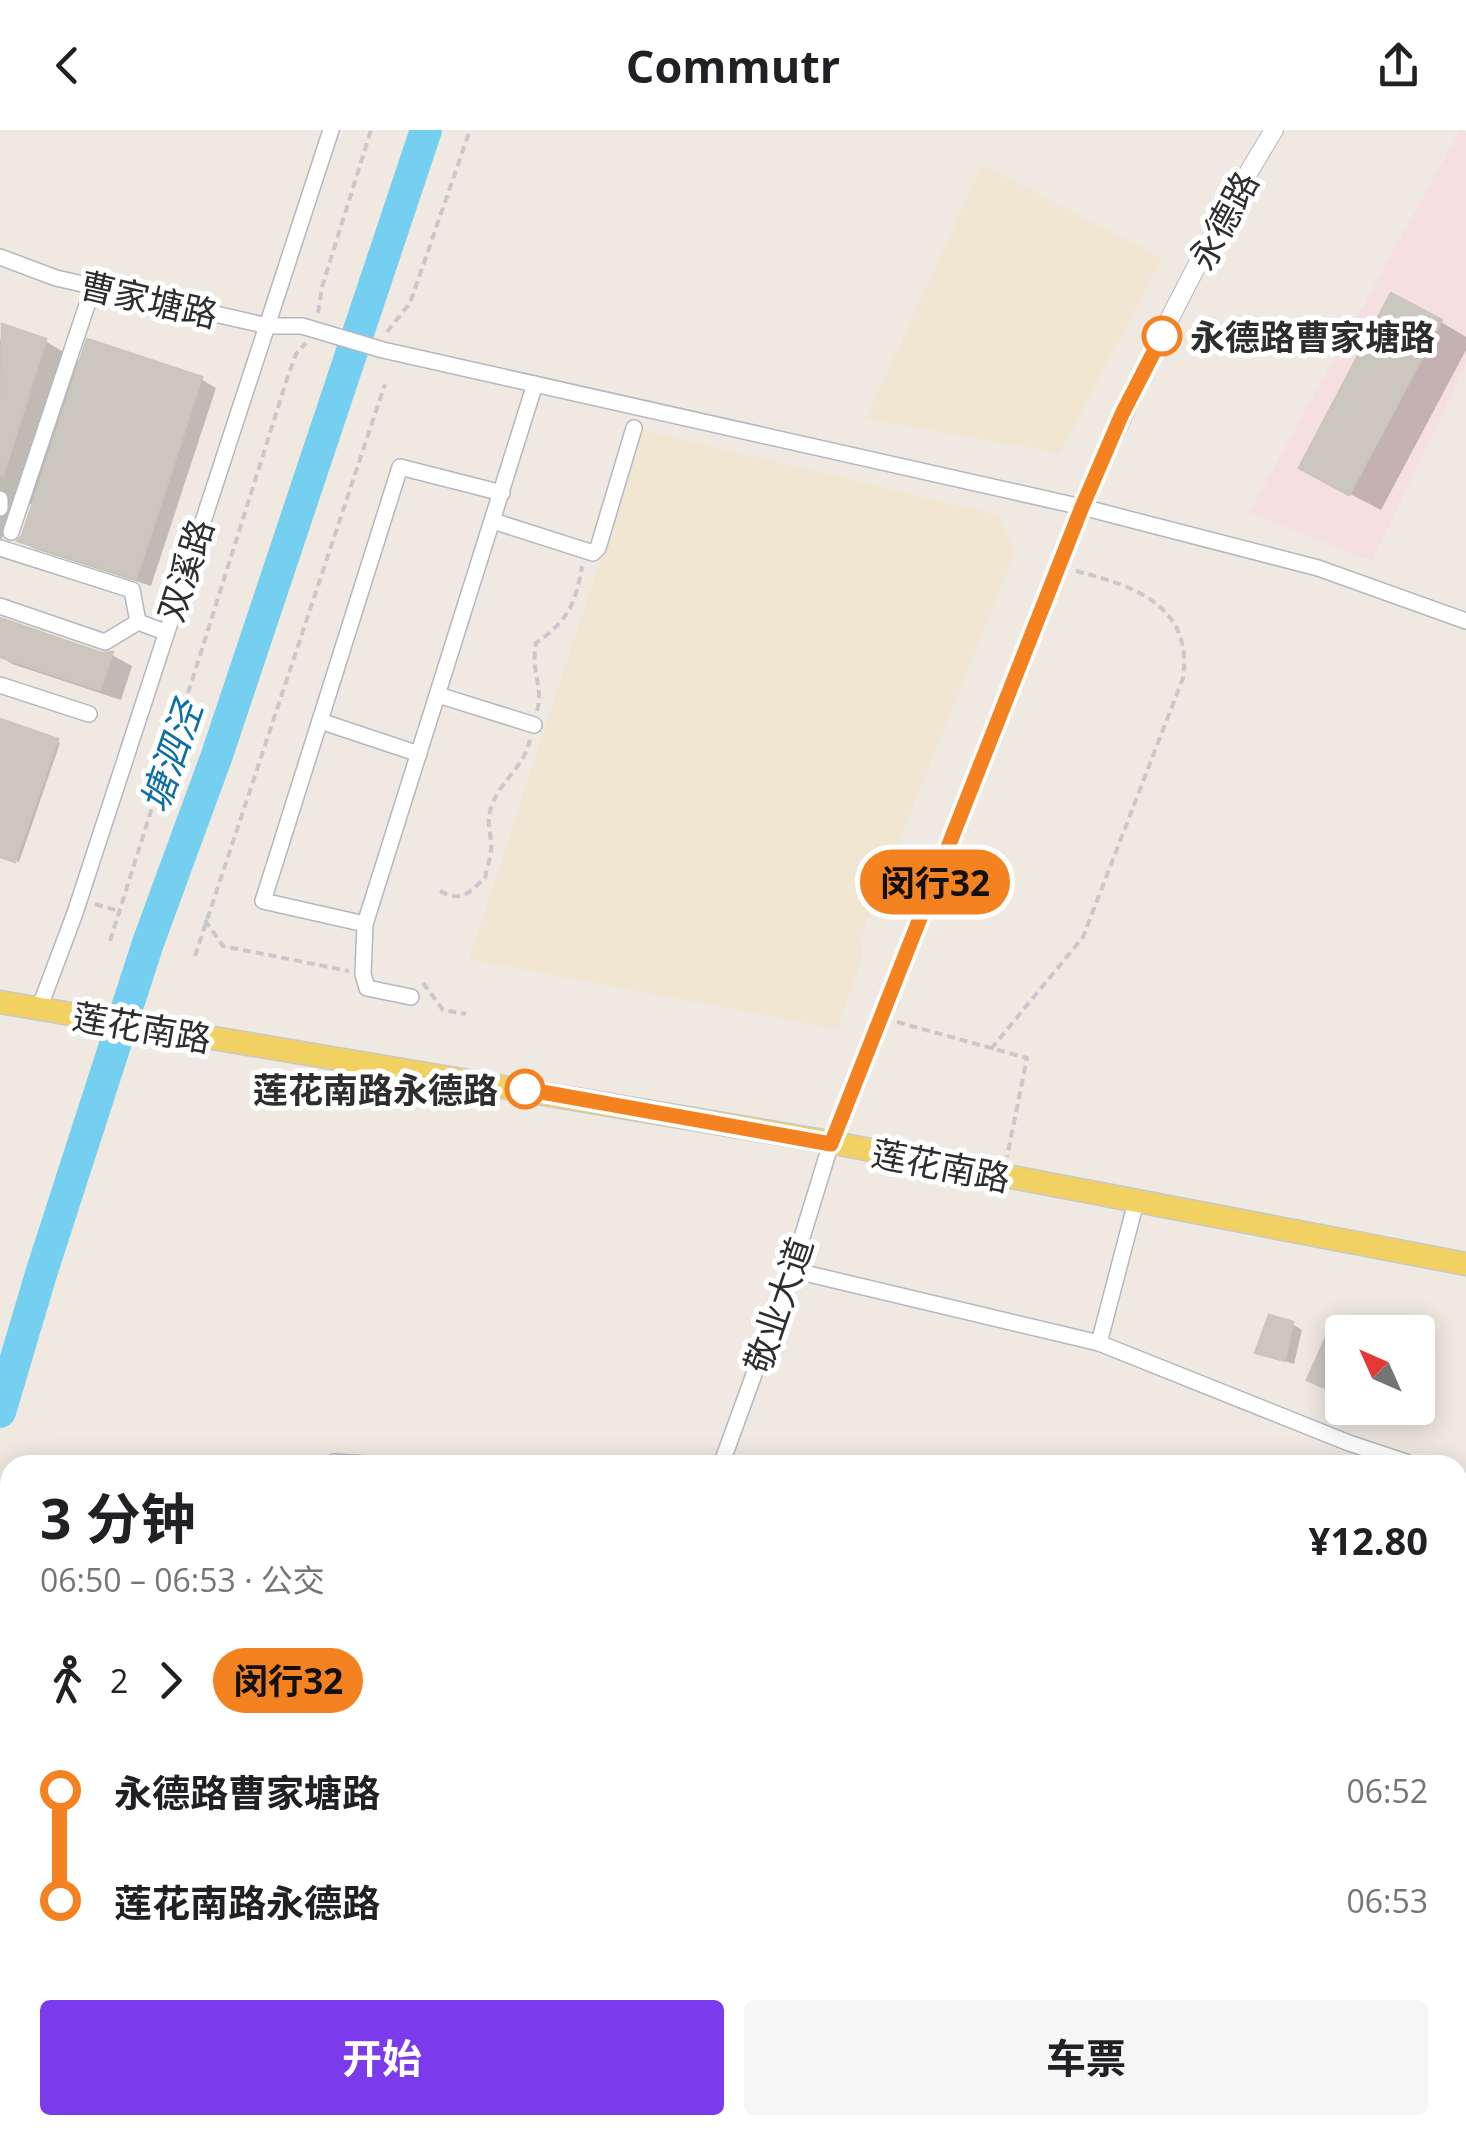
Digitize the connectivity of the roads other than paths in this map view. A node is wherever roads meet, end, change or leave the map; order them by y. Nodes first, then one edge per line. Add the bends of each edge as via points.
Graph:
1 (331, 130) edge
2 (1274, 130) edge
3 (0, 257) edge
4 (93, 287) junction
5 (268, 326) junction
6 (535, 384) junction
7 (634, 428) dead end
8 (502, 494) junction
9 (0, 498) edge
10 (1082, 507) junction
11 (0, 508) edge
12 (493, 521) junction
13 (11, 532) dead end
14 (0, 548) edge
15 (0, 606) edge
16 (138, 622) junction
17 (1466, 622) edge
18 (164, 632) junction
19 (0, 684) edge
20 (438, 695) junction
21 (89, 714) dead end
22 (320, 720) junction
23 (534, 725) dead end
24 (419, 754) junction
25 (365, 924) junction
26 (410, 989) road end
27 (0, 1002) edge
28 (39, 1010) junction
29 (831, 1144) junction
30 (1136, 1202) junction
31 (1466, 1264) edge
32 (792, 1270) junction
33 (1099, 1343) junction
34 (725, 1455) edge
35 (1385, 1455) edge

1 - 5 street, 双溪路
2 - 10 street, 永德路 via 1122,414
3 - 4 street, 曹家塘路
4 - 5 street, 曹家塘路
4 - 13 street
5 - 6 street, 曹家塘路 via 309,329
5 - 18 street, 双溪路
6 - 8 street
6 - 10 street, 曹家塘路
7 - 12 street via 592,553
8 - 12 street
8 - 22 street via 400,467
9 - 11 street
10 - 17 street, 曹家塘路 via 1318,568
10 - 29 street, 永德路
12 - 20 street
14 - 16 street via 132,590
15 - 16 street via 105,642
16 - 18 street
18 - 28 street, 双溪路
19 - 21 street
20 - 23 street
20 - 24 street
22 - 24 street
22 - 25 street via 262,902
24 - 25 street
25 - 26 street via 367,988
27 - 28 main road, 莲花南路
28 - 29 main road, 莲花南路
29 - 30 main road, 莲花南路
29 - 32 street, 敬业大道
30 - 31 main road, 莲花南路
30 - 33 street
32 - 33 street
32 - 34 street, 敬业大道
33 - 35 street

